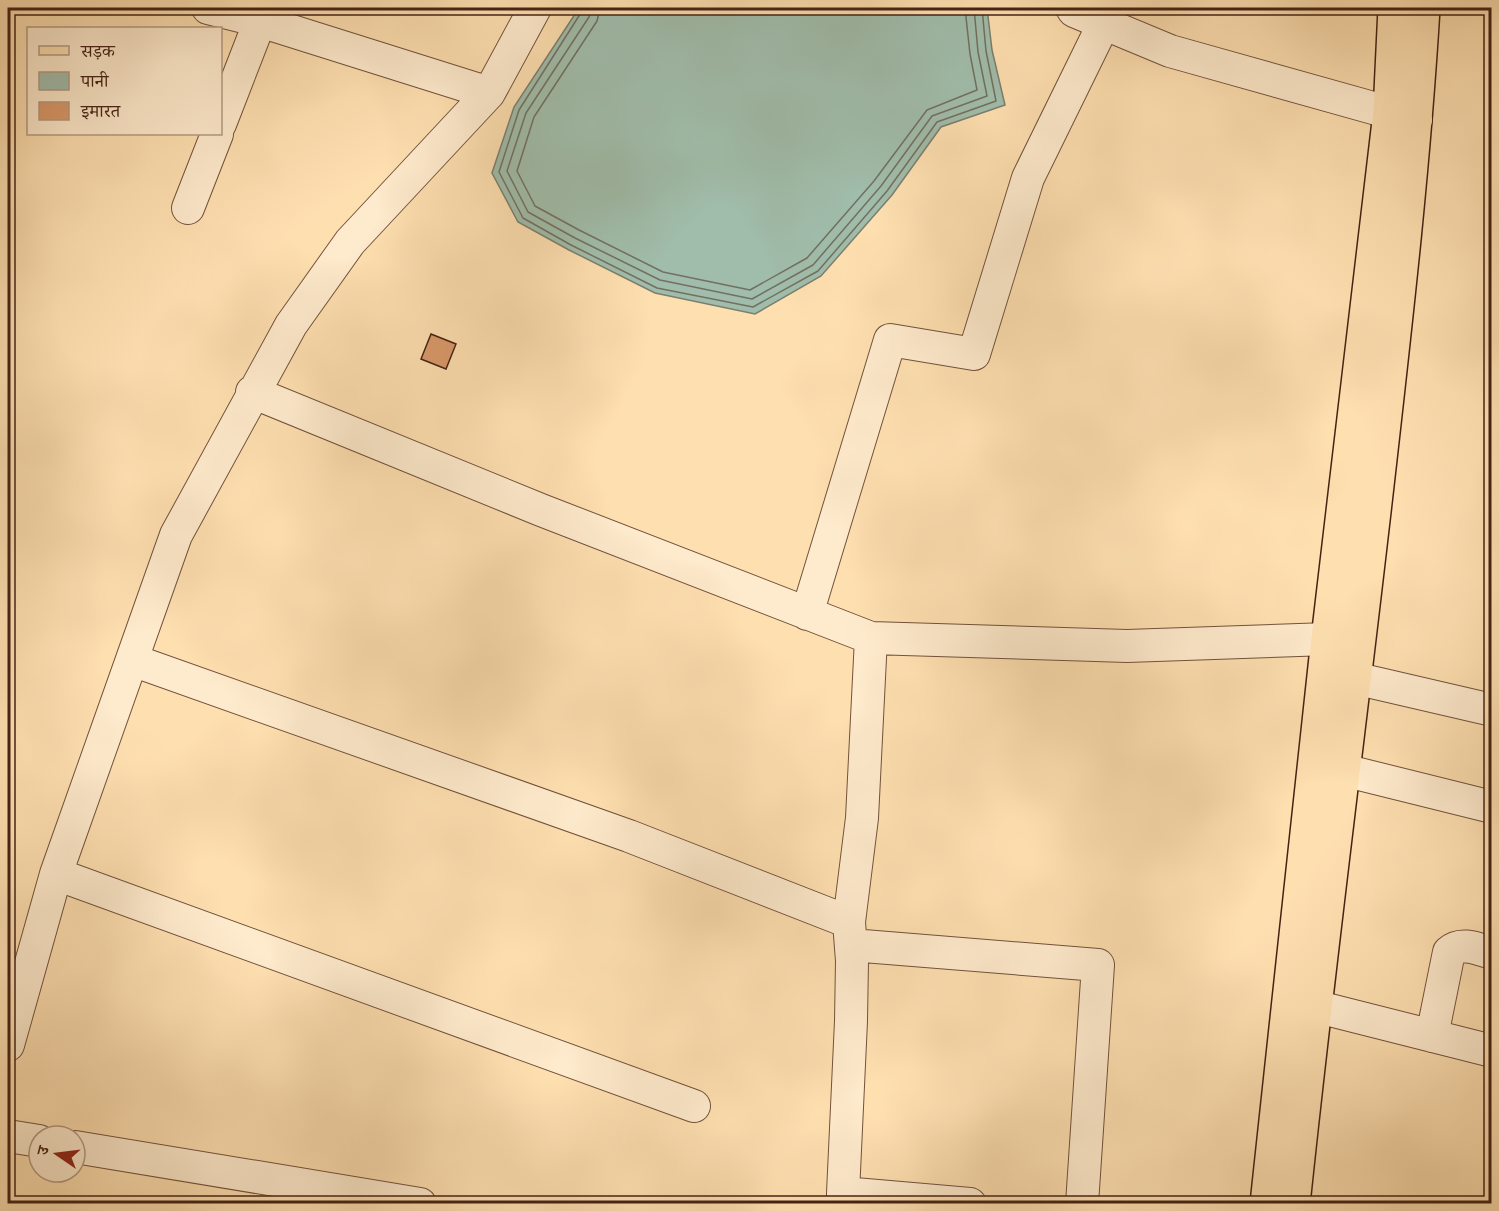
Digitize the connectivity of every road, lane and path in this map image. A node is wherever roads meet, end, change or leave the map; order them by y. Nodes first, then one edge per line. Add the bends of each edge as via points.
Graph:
1 (208, 8) edge
2 (535, 8) edge
3 (1072, 8) edge
4 (1395, 8) edge
5 (1423, 8) edge
6 (262, 14) edge
7 (1104, 23) junction
8 (489, 93) junction
9 (1403, 117) junction
10 (222, 119) edge
11 (217, 135) edge
12 (188, 208) dead end
13 (252, 392) junction
14 (807, 614) junction
15 (871, 638) junction
16 (1328, 639) junction
17 (132, 660) junction
18 (1354, 678) junction
19 (1491, 710) edge
20 (1342, 770) junction
21 (1491, 807) edge
22 (56, 874) junction
23 (850, 934) junction
24 (1491, 953) edge
25 (1314, 1006) junction
26 (1432, 1036) junction
27 (8, 1045) edge
28 (1491, 1052) edge
29 (694, 1106) dead end
30 (8, 1136) edge
31 (27, 1139) edge
32 (87, 1149) edge
33 (843, 1198) edge
34 (420, 1203) edge
35 (970, 1203) edge
36 (1082, 1203) edge
37 (1267, 1203) edge
38 (1293, 1203) edge

1 - 6 street
2 - 8 street
3 - 7 street
4 - 9 main road
5 - 9 main road
6 - 8 street
6 - 10 street
7 - 9 street via 1170,51
7 - 14 street via 1028,178 974,354 890,340
8 - 13 street via 350,243 291,325
9 - 16 main road
9 - 18 main road
11 - 12 street
13 - 14 street
13 - 17 street via 176,535
14 - 15 street
15 - 16 street via 1127,646
15 - 23 street via 862,818
16 - 37 main road
17 - 22 street
17 - 23 street via 628,836
18 - 19 street
18 - 20 main road
20 - 21 street
20 - 25 main road
22 - 27 street
22 - 29 street
23 - 33 street via 851,1021
23 - 36 street via 1098,965
24 - 26 street via 1462,946 1449,952
25 - 26 street
25 - 38 main road
26 - 28 street
30 - 31 street
32 - 34 street
33 - 35 street

